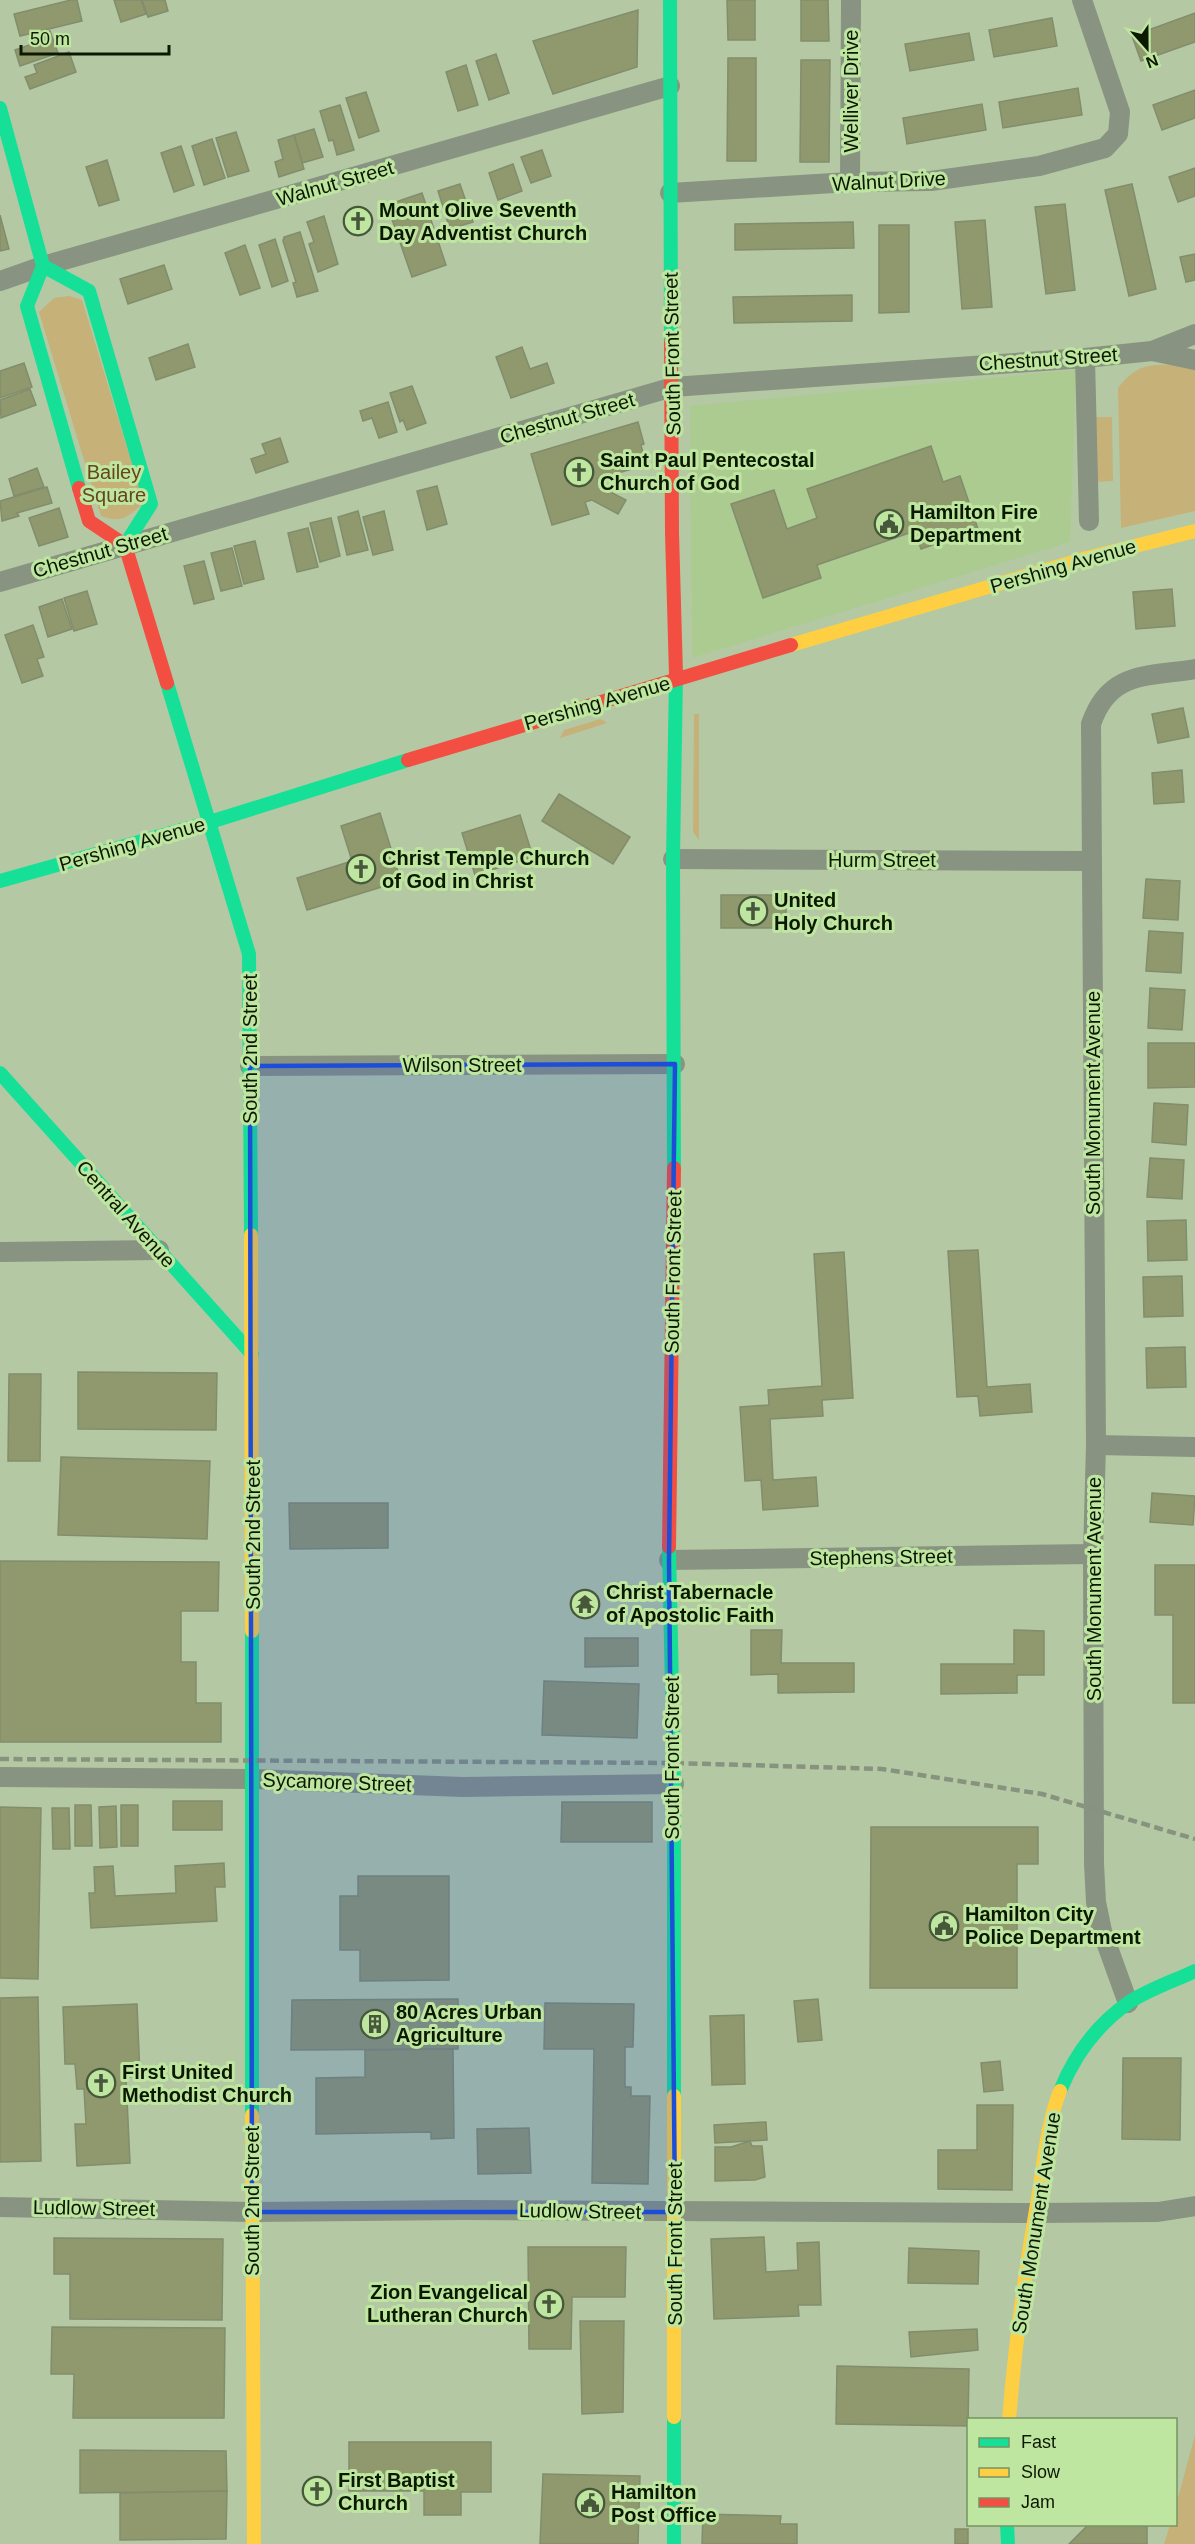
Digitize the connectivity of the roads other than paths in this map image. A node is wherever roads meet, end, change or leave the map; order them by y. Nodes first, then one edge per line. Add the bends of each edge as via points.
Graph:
1 (670, 0) edge
2 (851, 0) edge
3 (1082, 0) edge
4 (670, 86) junction
5 (0, 108) edge
6 (850, 182) junction
7 (670, 193) junction
8 (44, 266) junction
9 (0, 281) edge
10 (1195, 334) edge
11 (1152, 351) junction
12 (1084, 358) junction
13 (1195, 360) edge
14 (674, 387) junction
15 (1089, 521) dead end
16 (1195, 531) edge
17 (125, 545) junction
18 (0, 582) edge
19 (1195, 669) edge
20 (676, 681) junction
21 (210, 822) junction
22 (673, 859) junction
23 (1091, 861) junction
24 (0, 881) edge
25 (675, 1064) junction
26 (250, 1066) junction
27 (0, 1073) edge
28 (159, 1250) junction
29 (0, 1252) edge
30 (252, 1354) junction
31 (1096, 1445) junction
32 (1195, 1447) edge
33 (1093, 1554) junction
34 (669, 1560) junction
35 (0, 1777) edge
36 (251, 1779) junction
37 (674, 1784) junction
38 (1195, 1971) edge
39 (1128, 2003) junction
40 (1195, 2206) edge
41 (0, 2207) edge
42 (252, 2212) junction
43 (675, 2212) junction
44 (1035, 2213) junction
45 (1009, 2418) edge
46 (1007, 2526) edge
47 (254, 2544) edge
48 (674, 2544) edge
49 (1008, 2544) edge

1 - 4 street, South Front Street
2 - 6 street, Welliver Drive
3 - 6 street, Walnut Drive via 1120,112 1118,134 1105,148 1039,166 931,181
4 - 7 street, South Front Street
4 - 8 street, Walnut Street
5 - 8 street
6 - 7 street, Walnut Drive
7 - 14 street, South Front Street
8 - 9 street, Walnut Street
8 - 17 street via 27,306 88,521
8 - 17 street via 90,291 122,400 151,504
10 - 11 street, Chestnut Street
11 - 12 street, Chestnut Street
11 - 13 street, Chestnut Street
12 - 14 street, Chestnut Street
12 - 15 street
14 - 17 street, Chestnut Street
14 - 20 street, South Front Street
16 - 20 street, Pershing Avenue via 1087,558
17 - 18 street, Chestnut Street
17 - 21 street, South 2nd Street
19 - 23 street, South Monument Avenue via 1125,680 1098,704 1091,724
20 - 21 street, Pershing Avenue via 508,728
20 - 22 street, South Front Street
21 - 24 street, Pershing Avenue
21 - 26 street, South 2nd Street via 249,954
22 - 23 street, Hurm Street
22 - 25 street, South Front Street
23 - 31 street, South Monument Avenue
25 - 26 street, Wilson Street
25 - 34 street, South Front Street
26 - 30 street, South 2nd Street
27 - 28 street, Central Avenue
28 - 29 street
28 - 30 street, Central Avenue
30 - 36 street, South 2nd Street
31 - 32 street
31 - 33 street, South Monument Avenue
33 - 34 street, Stephens Street
33 - 39 street, South Monument Avenue via 1096,1902 1102,1931
34 - 37 street, South Front Street
35 - 36 street, Sycamore Street
36 - 37 street, Sycamore Street via 464,1787
36 - 42 street, South 2nd Street
37 - 43 street, South Front Street
38 - 39 street
39 - 44 street, South Monument Avenue via 1092,2037 1066,2077 1050,2124
40 - 44 street, Ludlow Street via 1158,2212
41 - 42 street, Ludlow Street
42 - 43 street, Ludlow Street
42 - 47 street, South 2nd Street
43 - 44 street, Ludlow Street
43 - 48 street, South Front Street
44 - 45 street, South Monument Avenue via 1014,2354
46 - 49 street

